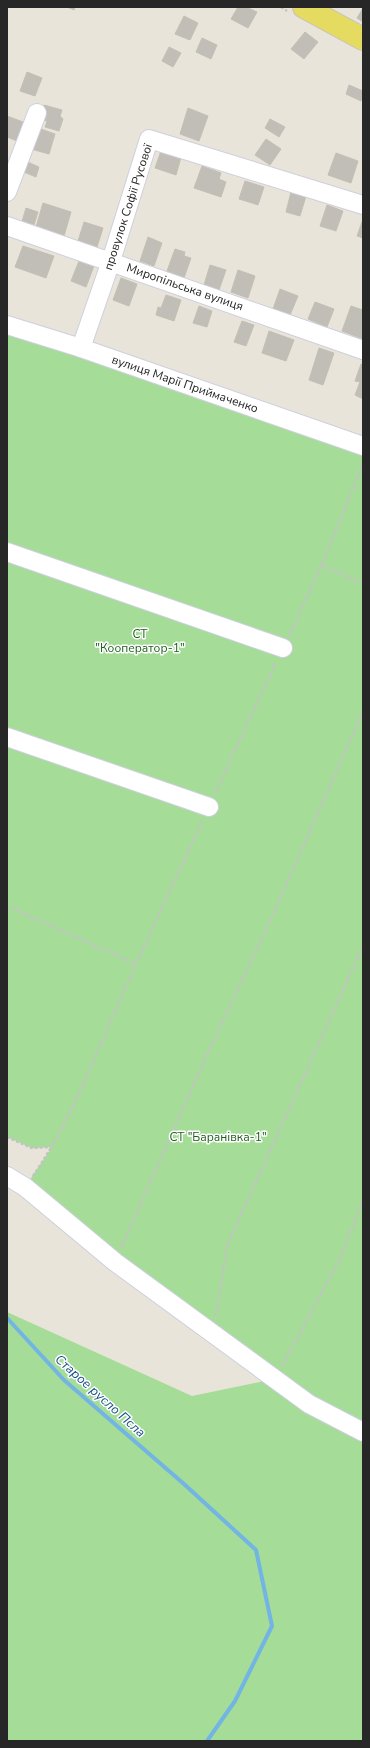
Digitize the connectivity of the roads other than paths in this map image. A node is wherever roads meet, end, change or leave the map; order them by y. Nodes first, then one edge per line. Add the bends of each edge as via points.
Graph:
1 (304, 7) edge
2 (363, 39) edge
3 (37, 113) dead end
4 (7, 192) edge
5 (363, 204) edge
6 (7, 226) edge
7 (111, 261) junction
8 (7, 325) edge
9 (80, 348) junction
10 (363, 350) edge
11 (363, 446) edge
12 (7, 552) edge
13 (283, 648) road end
14 (7, 737) edge
15 (209, 807) road end
16 (7, 1176) edge
17 (363, 1432) edge

1 - 2 main road
3 - 4 street
5 - 7 street, провулок Софії Русової via 149,139
6 - 7 street, Миропільська вулиця
7 - 9 street, провулок Софії Русової
7 - 10 street, Миропільська вулиця
8 - 9 street, вулиця Марії Приймаченко
9 - 11 street, вулиця Марії Приймаченко
12 - 13 street
14 - 15 street
16 - 17 street via 25,1187 115,1262 309,1404

